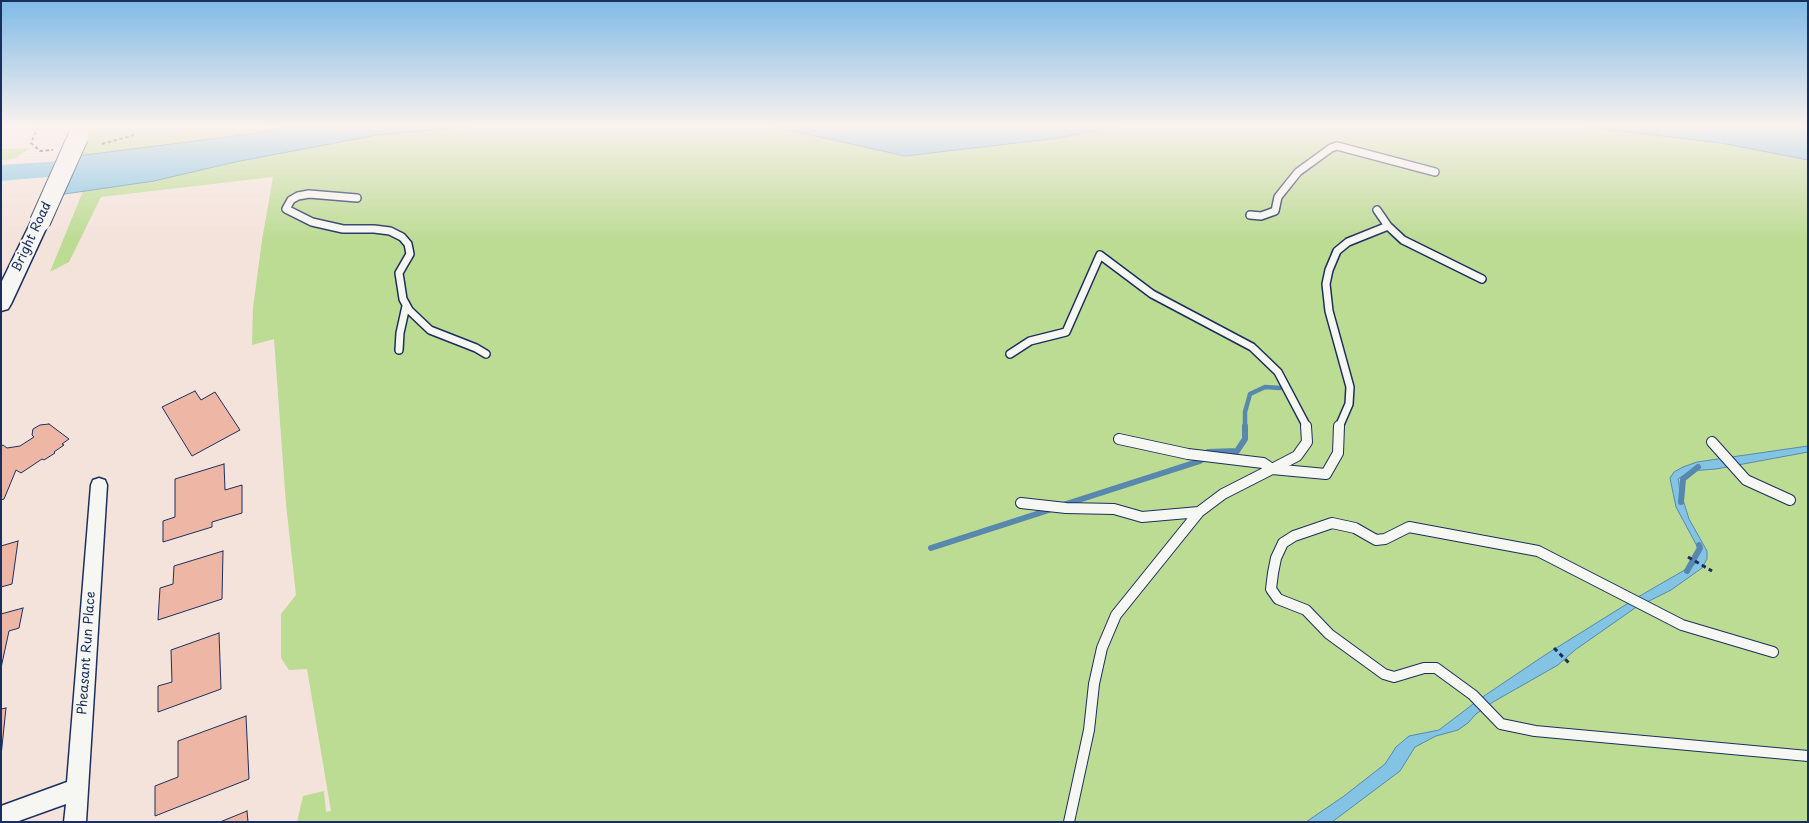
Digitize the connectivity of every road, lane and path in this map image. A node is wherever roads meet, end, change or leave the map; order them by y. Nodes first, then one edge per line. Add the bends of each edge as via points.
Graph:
1 (66, 164) edge
2 (1308, 164) edge
3 (1407, 164) edge
4 (1436, 172) dead end
5 (357, 198) dead end
6 (1378, 210) dead end
7 (1250, 215) dead end
8 (1388, 226) junction
9 (1482, 279) dead end
10 (1, 304) edge
11 (406, 306) junction
12 (399, 350) dead end
13 (486, 354) dead end
14 (1010, 354) dead end
15 (1119, 439) dead end
16 (1712, 442) dead end
17 (1272, 469) junction
18 (99, 485) dead end
19 (1790, 500) dead end
20 (1021, 503) dead end
21 (1199, 512) junction
22 (1688, 557) dead end
23 (1712, 571) dead end
24 (1554, 648) dead end
25 (1773, 652) dead end
26 (1571, 665) dead end
27 (1808, 756) edge
28 (77, 789) junction
29 (1, 817) edge
30 (75, 822) edge
31 (1069, 822) edge

1 - 10 main road, Bright Road, bridge
2 - 7 lane via 1298,172 1278,197 1275,211 1261,216
3 - 4 lane
5 - 11 lane via 309,194 291,200 286,210 312,222 343,229 390,231 402,237 408,244 410,254 399,273
6 - 8 lane
8 - 9 lane via 1403,240
8 - 17 lane via 1348,242 1336,251 1329,270 1326,284 1329,311 1350,386 1349,404 1339,426 1338,453 1326,474
11 - 12 lane
11 - 13 lane via 430,330
14 - 17 lane via 1030,341 1066,332 1100,254 1152,294 1252,347 1278,372 1306,427 1308,442 1297,456
15 - 17 lane via 1188,454 1263,463
16 - 19 lane via 1746,480
17 - 21 lane via 1223,494
18 - 28 street, Pheasant Run Place
20 - 21 lane via 1066,508 1114,509 1142,517
21 - 31 lane via 1116,615 1102,648 1094,684 1089,730
22 - 23 path
24 - 26 path
25 - 27 lane via 1682,625 1538,552 1409,527 1385,539 1376,540 1355,528 1332,523 1294,536 1283,543 1276,558 1271,589 1278,599 1306,610 1329,634 1384,674 1394,676 1424,668 1436,668 1473,695 1501,724 1535,730
28 - 29 street
28 - 30 street, Pheasant Run Place

